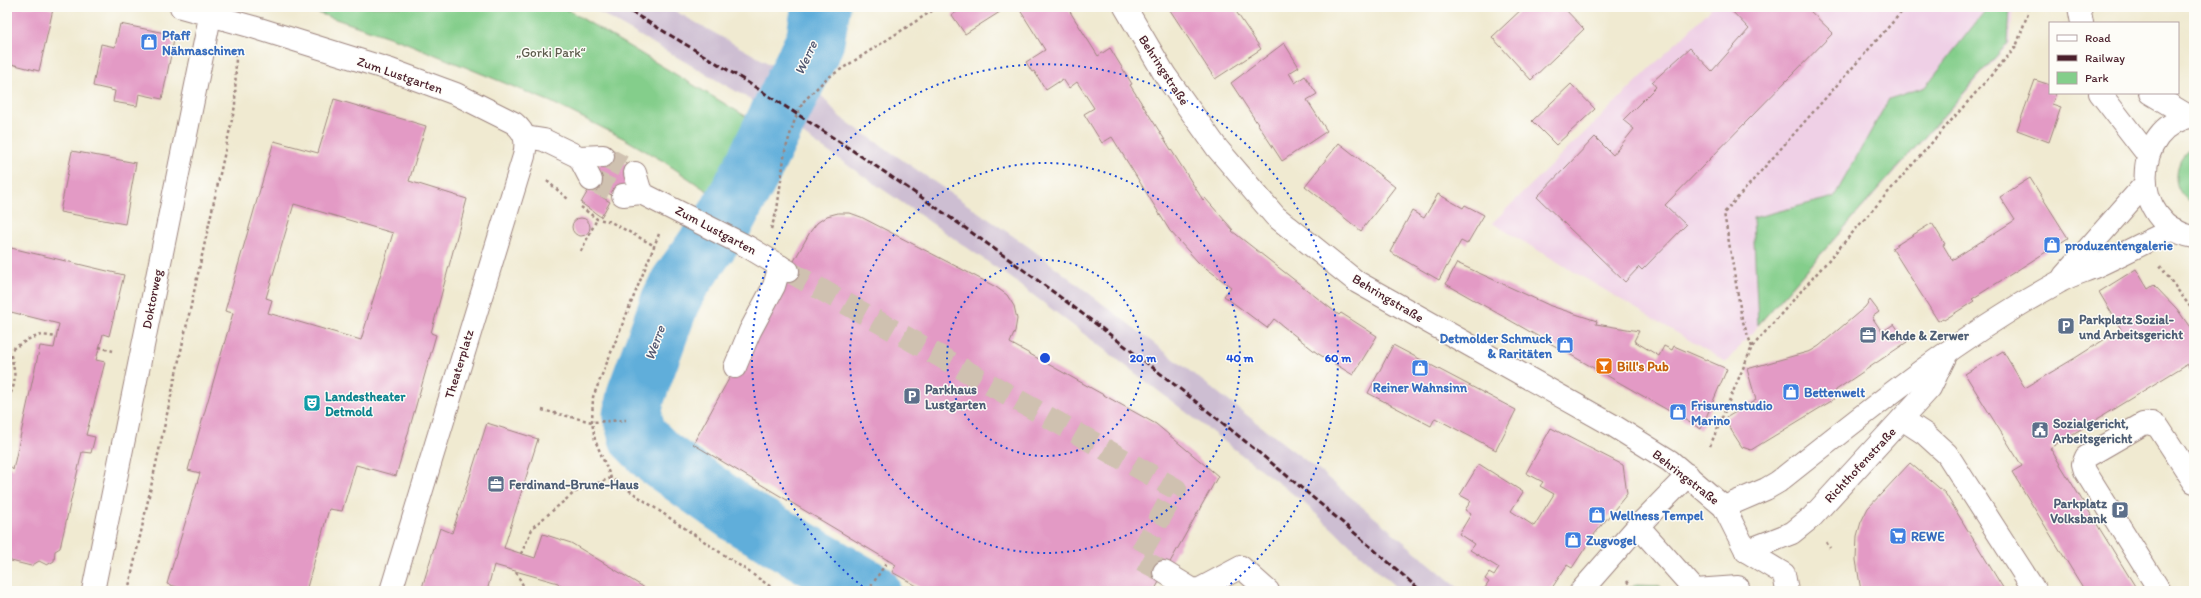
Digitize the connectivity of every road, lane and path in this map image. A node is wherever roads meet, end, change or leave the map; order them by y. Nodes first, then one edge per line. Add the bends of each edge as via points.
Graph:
1 (181, 7) edge
2 (938, 7) edge
3 (1125, 7) edge
4 (1906, 7) edge
5 (2030, 7) edge
6 (211, 11) edge
7 (236, 53) dead end
8 (2101, 94) edge
9 (2152, 94) edge
10 (2192, 116) edge
11 (525, 137) junction
12 (2148, 155) junction
13 (597, 168) tunnel mouth
14 (547, 181) dead end
15 (2145, 184) junction
16 (632, 186) tunnel mouth
17 (572, 202) dead end
18 (579, 206) dead end
19 (597, 219) junction
20 (662, 229) dead end
21 (2184, 233) edge
22 (653, 245) junction
23 (2142, 245) junction
24 (581, 251) dead end
25 (755, 251) junction
26 (2060, 281) junction
27 (2194, 312) edge
28 (57, 337) dead end
29 (1752, 348) junction
30 (1948, 350) junction
31 (9, 352) edge
32 (735, 367) dead end
33 (7, 398) edge
34 (542, 410) dead end
35 (1902, 419) junction
36 (626, 420) dead end
37 (592, 422) junction
38 (1710, 446) dead end
39 (1688, 475) junction
40 (611, 478) junction
41 (2194, 482) edge
42 (1724, 507) junction
43 (1638, 526) junction
44 (1746, 551) junction
45 (521, 554) dead end
46 (888, 560) dead end
47 (516, 572) dead end
48 (1164, 572) tunnel mouth
49 (1738, 589) edge
50 (93, 591) edge
51 (128, 591) edge
52 (391, 591) edge
53 (526, 591) edge
54 (777, 591) edge
55 (868, 591) edge
56 (1195, 591) edge
57 (1268, 591) edge
58 (1581, 591) edge
59 (1787, 591) edge
60 (2035, 591) edge
61 (2160, 591) edge

1 - 6 street, Zum Lustgarten
2 - 25 path via 826,79 803,102 785,151 777,210
3 - 39 street, Behringstraße via 1165,75 1217,148 1275,216 1357,282 1614,426
4 - 29 path via 1724,213 1742,319
5 - 29 path via 2016,47
6 - 11 street, Zum Lustgarten via 456,94 514,123 522,129
6 - 50 street, Doktorweg
7 - 51 path via 235,106
8 - 12 street
9 - 10 street
10 - 12 street via 2172,125 2158,138
11 - 13 street via 544,140
11 - 52 street, Theaterplatz via 524,156
12 - 15 street
14 - 17 path
15 - 21 street via 2154,210 2163,220
15 - 26 street
16 - 25 street, Zum Lustgarten
18 - 19 path
19 - 22 path via 609,221
19 - 24 path
20 - 22 path
21 - 23 street
22 - 37 path via 593,397
23 - 26 street
23 - 27 path
25 - 32 street, Zum Lustgarten via 784,268 750,331
26 - 30 street
28 - 31 path via 42,335 29,339
29 - 38 path
30 - 35 street, Richthofenstraße via 1930,388
30 - 42 street via 1778,482
31 - 33 path via 15,374 13,390
34 - 37 path
35 - 44 street, Richthofenstraße via 1812,517 1792,533
35 - 60 street via 1925,434 1947,454
36 - 37 path
37 - 40 path via 595,440
39 - 42 street, Behringstraße
39 - 43 street
40 - 45 path via 575,492 533,527
40 - 54 path
41 - 61 street via 2159,428 2152,423 2143,424 2086,457 2083,464
42 - 44 street, Behringstraße
43 - 49 street via 1695,590
43 - 58 street
44 - 49 street
44 - 59 street via 1784,574
46 - 55 path
47 - 53 path
48 - 56 street
56 - 57 street via 1241,567

